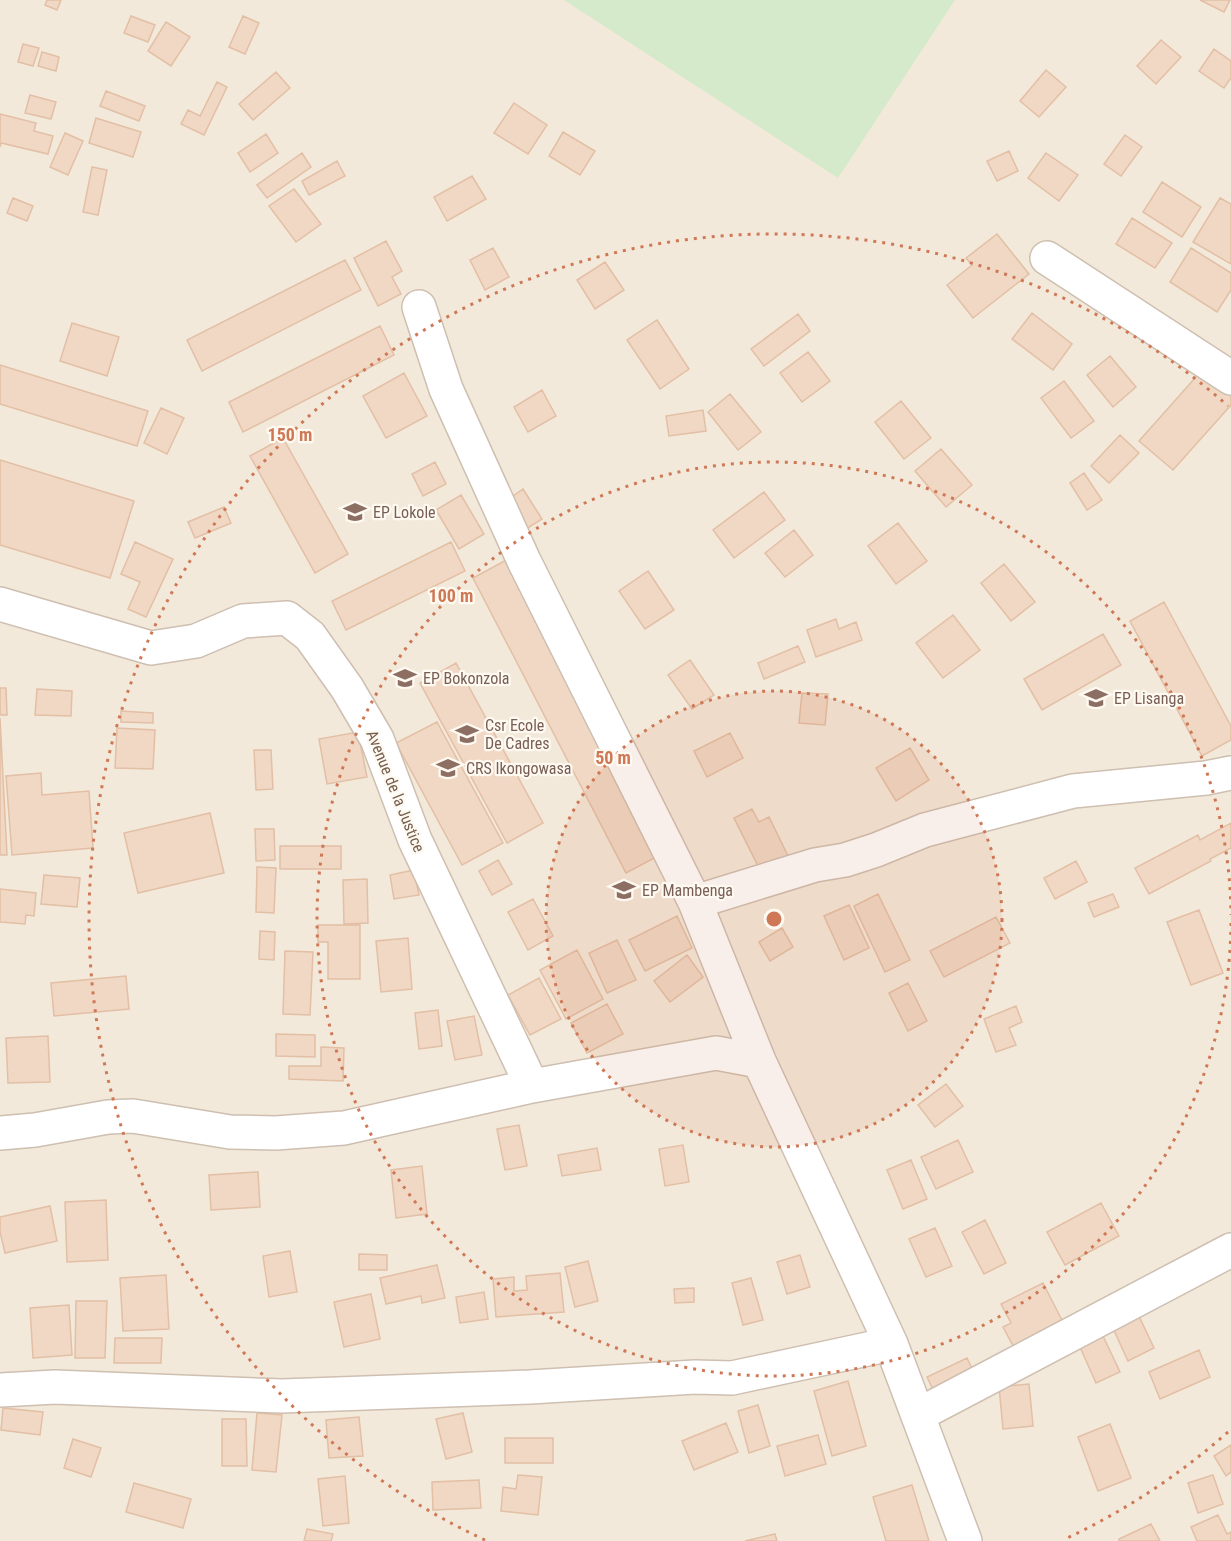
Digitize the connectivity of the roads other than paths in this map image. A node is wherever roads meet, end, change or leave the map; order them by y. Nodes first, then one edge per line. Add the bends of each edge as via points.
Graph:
1 (1047, 258) dead end
2 (419, 307) dead end
3 (1231, 378) edge
4 (0, 604) edge
5 (1231, 772) edge
6 (695, 902) junction
7 (747, 1030) junction
8 (716, 1053) junction
9 (759, 1061) junction
10 (532, 1086) junction
11 (0, 1133) edge
12 (1231, 1250) edge
13 (891, 1344) junction
14 (0, 1390) edge
15 (918, 1415) junction
16 (965, 1541) edge

1 - 3 street
2 - 6 street via 446,389 519,550
4 - 10 street, Avenue de la Justice via 151,648 196,641 243,621 287,618 310,636 377,739 415,840
5 - 6 street via 1073,791 925,830 845,860 815,865
6 - 7 street
7 - 8 street
7 - 9 street
8 - 9 street
8 - 10 street
9 - 13 street
10 - 11 street via 345,1128 230,1132 133,1116
12 - 15 street
13 - 14 street via 732,1378 282,1396 55,1387
13 - 15 street
15 - 16 street

